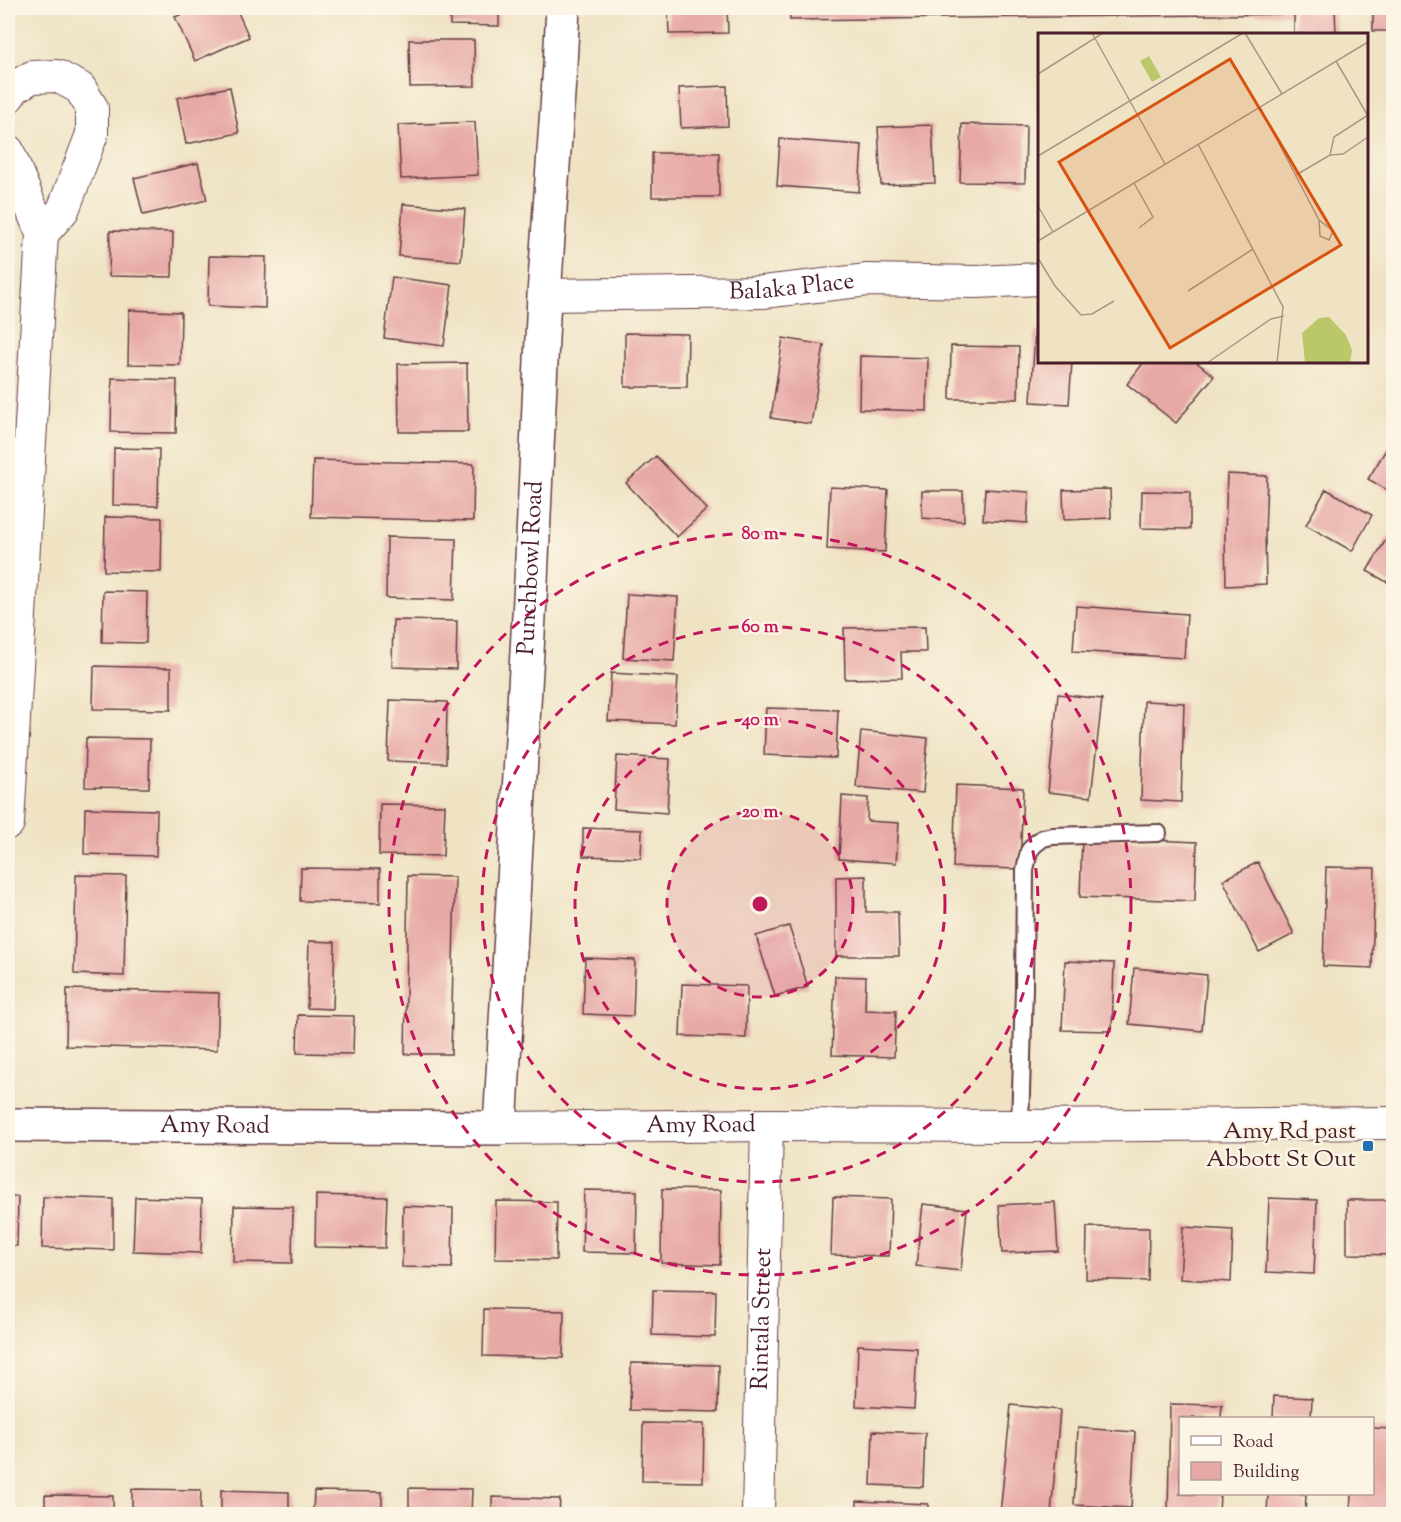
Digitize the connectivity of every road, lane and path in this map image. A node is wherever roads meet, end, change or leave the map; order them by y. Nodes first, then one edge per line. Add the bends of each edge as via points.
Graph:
1 (563, 8) edge
2 (8, 97) edge
3 (8, 151) edge
4 (42, 234) junction
5 (1038, 279) edge
6 (544, 296) junction
7 (14, 585) edge
8 (8, 823) edge
9 (1158, 833) dead end
10 (1394, 1123) edge
11 (8, 1125) edge
12 (767, 1125) junction
13 (1020, 1126) junction
14 (500, 1128) junction
15 (758, 1515) edge

1 - 6 street, Punchbowl Road
2 - 4 street via 15,87 32,78 57,76 80,88 92,108 92,134 63,210
3 - 4 street
4 - 7 street
5 - 6 street, Balaka Place via 868,280 763,292
6 - 14 street, Punchbowl Road
7 - 8 street
9 - 13 lane via 1052,836 1043,838 1029,851 1024,896
10 - 13 street, Amy Road
11 - 14 street, Amy Road
12 - 13 street, Amy Road
12 - 14 street, Amy Road
12 - 15 street, Rintala Street

